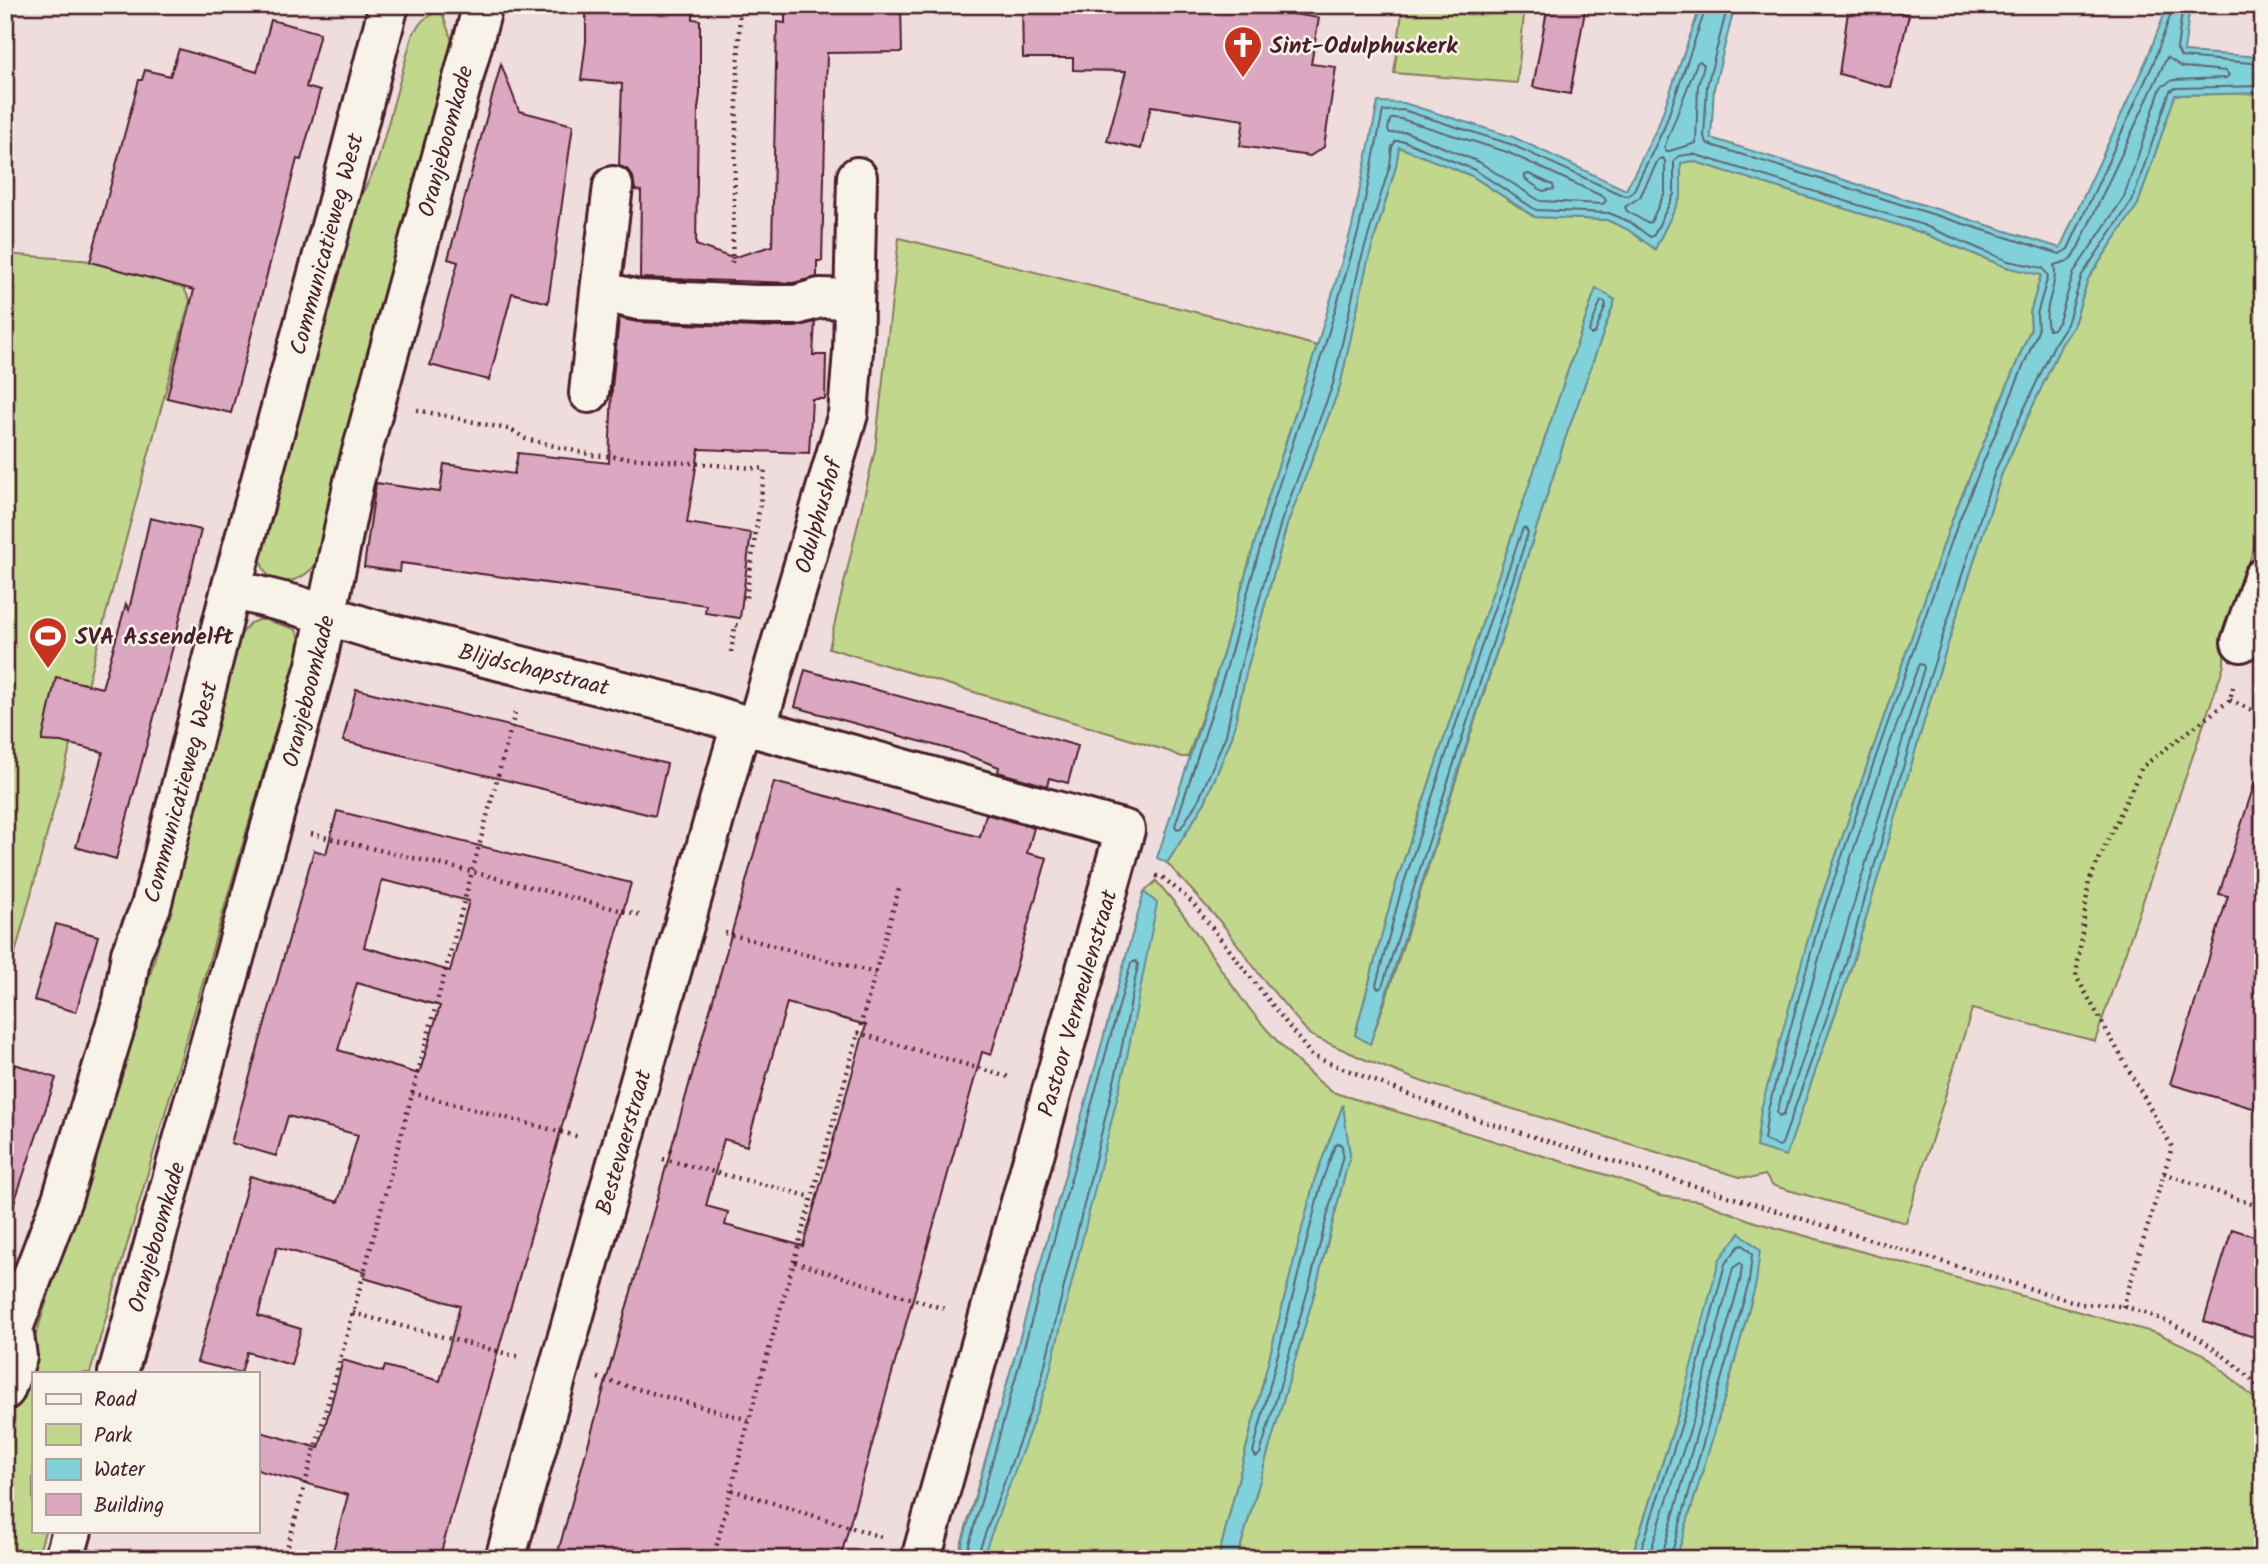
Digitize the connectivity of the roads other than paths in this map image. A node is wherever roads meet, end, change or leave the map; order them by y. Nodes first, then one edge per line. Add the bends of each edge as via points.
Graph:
1 (389, 5) edge
2 (482, 5) edge
3 (857, 177) dead end
4 (613, 186) dead end
5 (600, 291) junction
6 (854, 299) junction
7 (589, 393) dead end
8 (2263, 578) edge
9 (231, 589) junction
10 (327, 616) junction
11 (2241, 642) road end
12 (739, 724) junction
13 (9, 1331) edge
14 (118, 1372) edge
15 (5, 1390) edge
16 (72, 1532) edge
17 (923, 1554) edge
18 (64, 1559) edge
19 (505, 1559) edge

1 - 9 street, Communicatieweg West
2 - 10 street, Oranjeboomkade via 354,481
3 - 6 street, Odulphushof
4 - 5 street
5 - 6 street via 638,300 796,306 820,298
5 - 7 street
6 - 12 street, Odulphushof via 848,414
8 - 11 street
9 - 10 street, Blijdschapstraat
9 - 13 street, Communicatieweg West via 151,905 131,954 123,1001 62,1199
10 - 12 street, Blijdschapstraat
10 - 14 street, Oranjeboomkade via 273,825
12 - 17 street, Pastoor Vermeulenstraat via 1125,830
12 - 19 street, Bestevaerstraat
13 - 15 street, Communicatieweg West via 17,1357
16 - 18 street

